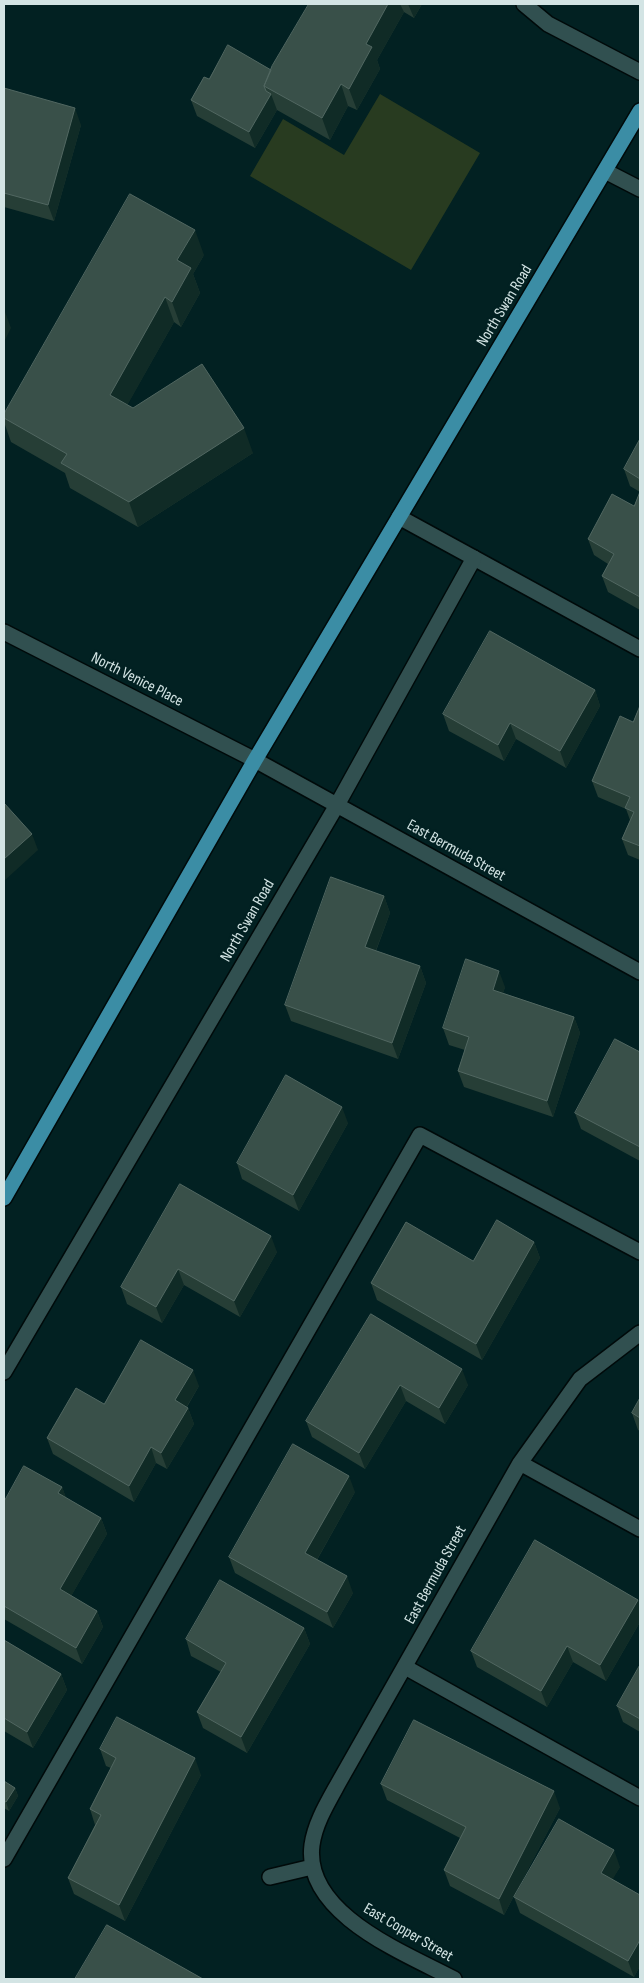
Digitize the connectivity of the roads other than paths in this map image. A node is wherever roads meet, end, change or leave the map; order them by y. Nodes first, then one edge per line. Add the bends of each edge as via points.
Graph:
1 (524, 4) edge
2 (640, 72) edge
3 (640, 112) edge
4 (606, 171) junction
5 (640, 189) edge
6 (399, 517) junction
7 (474, 558) junction
8 (4, 632) edge
9 (640, 649) edge
10 (254, 760) junction
11 (337, 805) junction
12 (640, 972) edge
13 (4, 1198) edge
14 (640, 1252) edge
15 (640, 1333) edge
16 (4, 1372) edge
17 (520, 1463) junction
18 (640, 1529) edge
19 (405, 1667) junction
20 (640, 1798) edge
21 (4, 1859) edge
22 (312, 1867) junction
23 (270, 1876) dead end
24 (454, 1979) edge

1 - 2 street via 548,24
3 - 4 main road, North Swan Road
4 - 5 street
4 - 6 main road, North Swan Road
6 - 7 street
6 - 10 main road, North Swan Road
7 - 9 street
7 - 11 street, North Swan Road
8 - 10 street, North Venice Place
10 - 11 street, East Bermuda Street
10 - 13 main road, North Swan Road
11 - 12 street, East Bermuda Street
11 - 16 street, North Swan Road
14 - 21 street via 420,1135
15 - 17 street, East Bermuda Street via 580,1379
17 - 18 street
17 - 19 street, East Bermuda Street
19 - 20 street
19 - 22 street, East Bermuda Street via 326,1806 312,1846
22 - 23 street
22 - 24 street, East Copper Street via 315,1878 335,1907 356,1924

